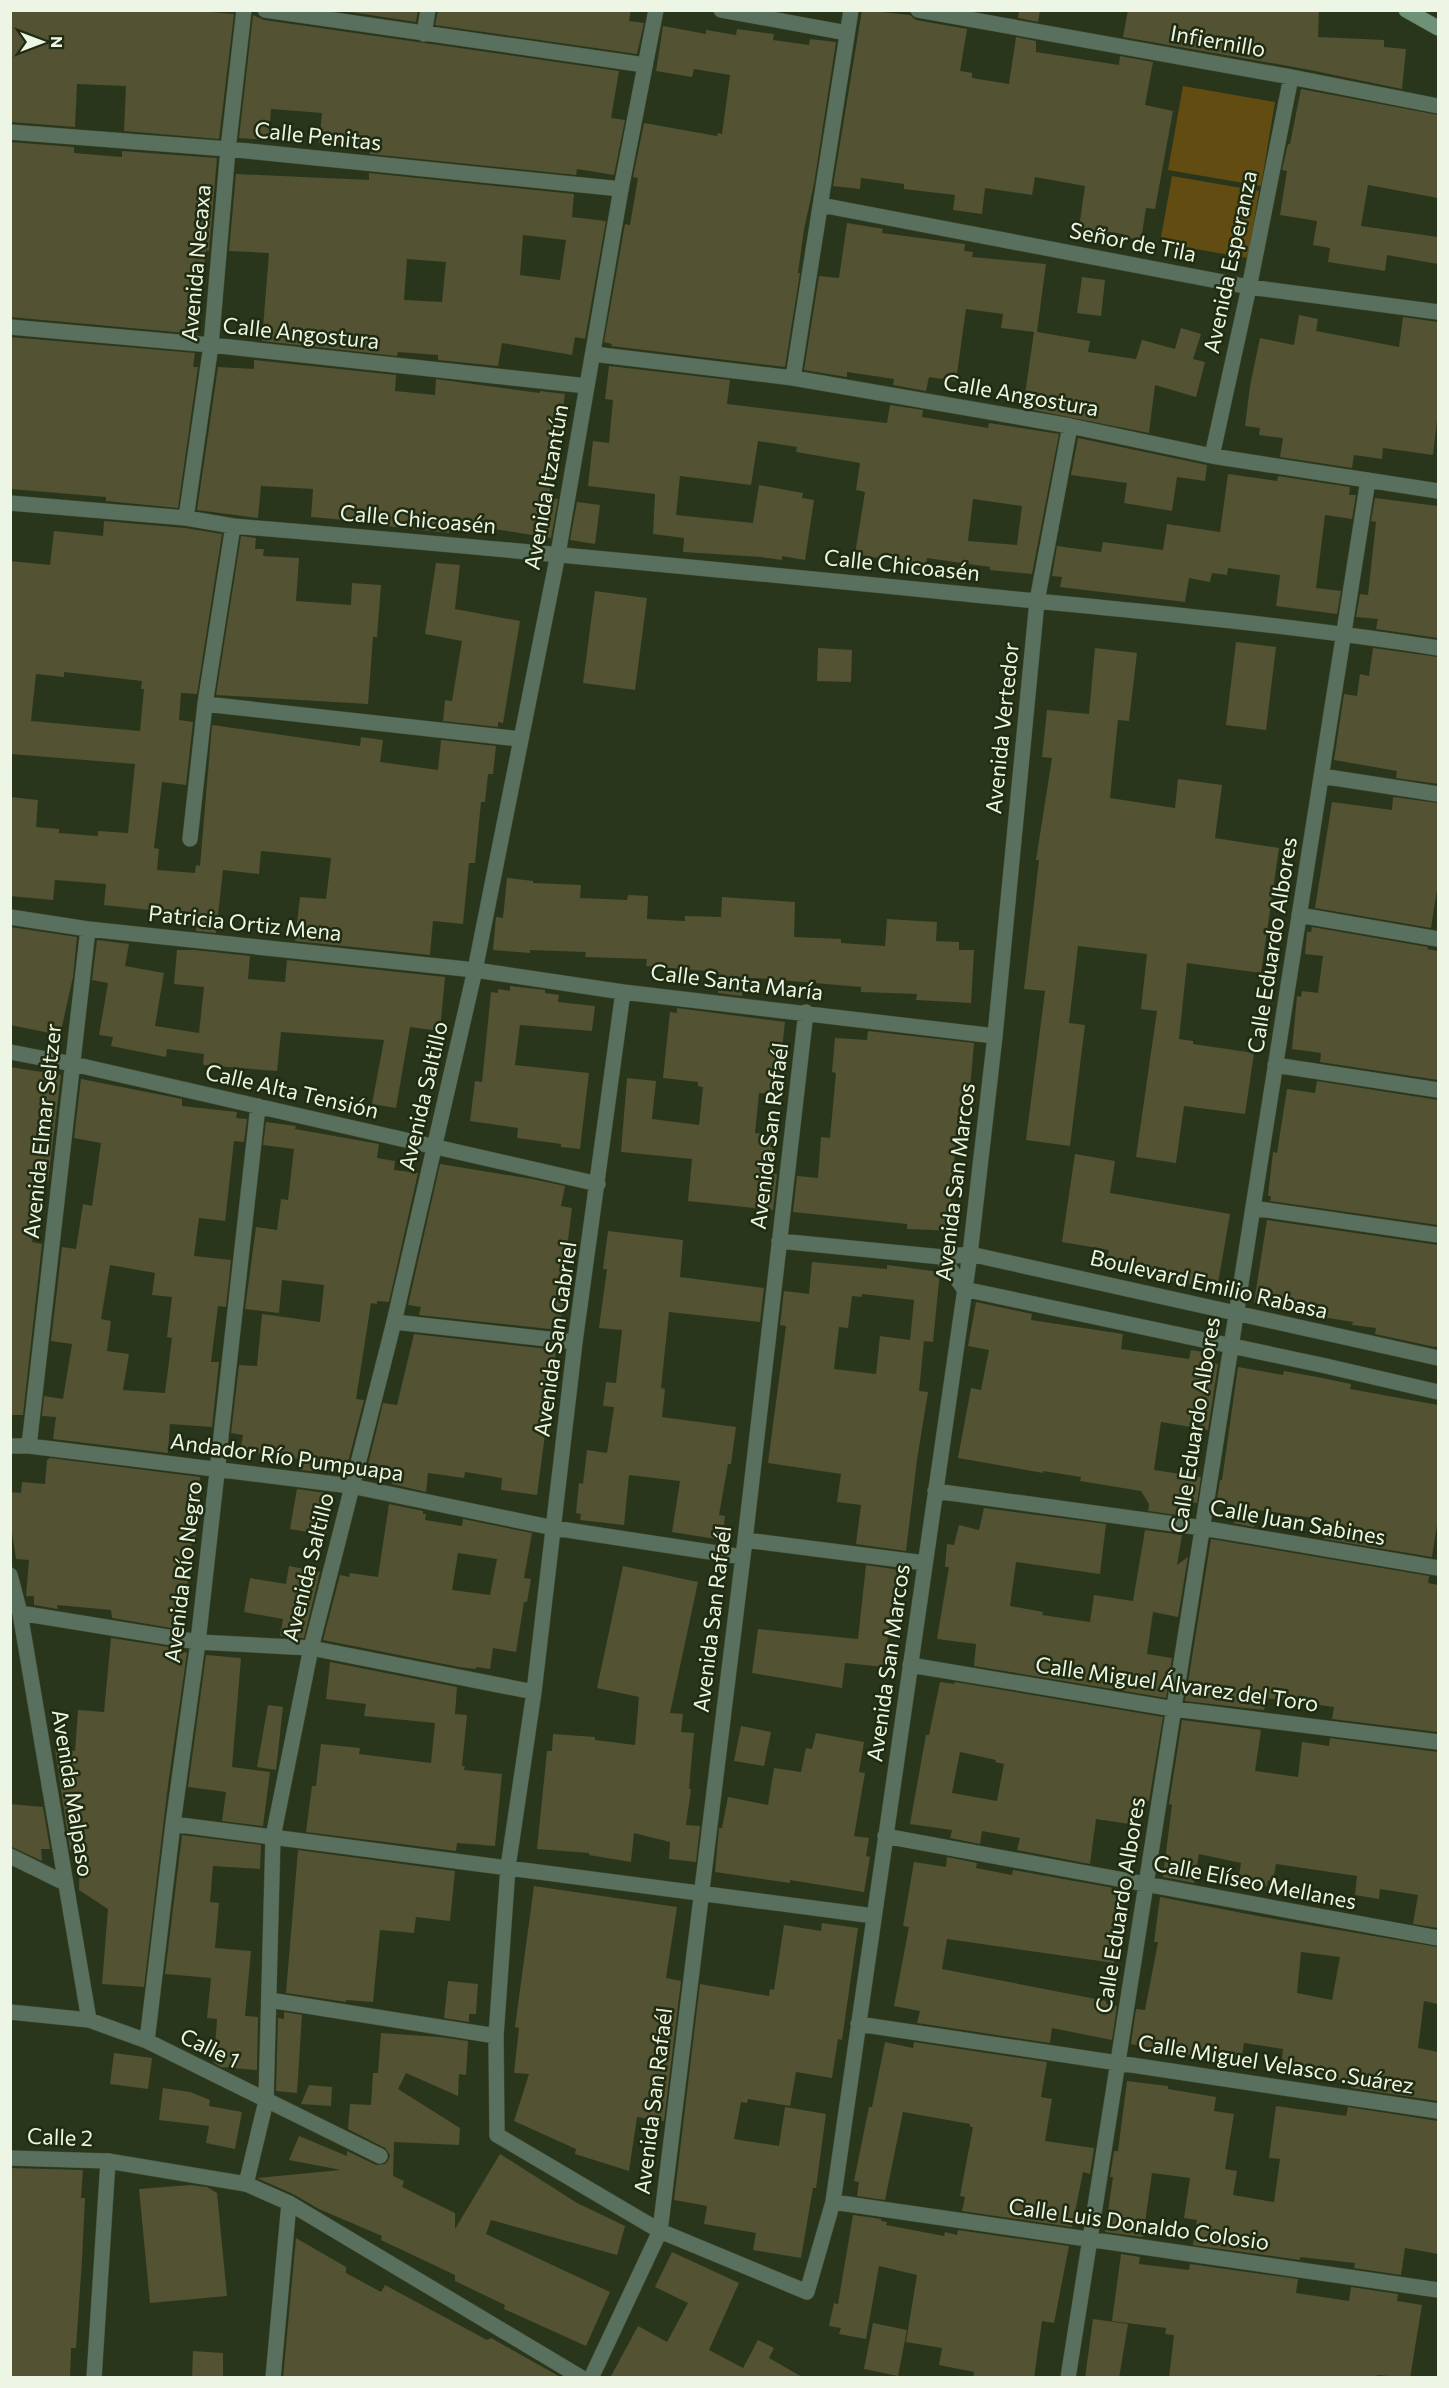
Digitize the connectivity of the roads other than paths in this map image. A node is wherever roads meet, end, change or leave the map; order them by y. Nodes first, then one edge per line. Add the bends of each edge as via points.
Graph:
1 (244, 10) edge
2 (265, 10) edge
3 (428, 10) edge
4 (656, 10) edge
5 (722, 10) edge
6 (850, 10) edge
7 (918, 10) edge
8 (1406, 10) edge
9 (976, 16) edge
10 (1438, 28) edge
11 (848, 33) junction
12 (424, 34) junction
13 (645, 65) junction
14 (1291, 77) junction
15 (1438, 106) edge
16 (10, 132) edge
17 (228, 149) junction
18 (621, 189) junction
19 (821, 205) junction
20 (1249, 287) junction
21 (1438, 312) edge
22 (10, 327) edge
23 (211, 345) junction
24 (593, 354) junction
25 (793, 378) junction
26 (587, 386) junction
27 (1070, 426) junction
28 (1212, 456) junction
29 (1368, 480) junction
30 (1438, 491) edge
31 (10, 503) edge
32 (186, 518) junction
33 (233, 526) junction
34 (558, 554) junction
35 (1037, 601) junction
36 (1344, 633) junction
37 (1438, 648) edge
38 (205, 704) junction
39 (520, 739) junction
40 (1321, 776) junction
41 (1438, 794) edge
42 (190, 839) dead end
43 (1299, 915) junction
44 (10, 917) edge
45 (88, 929) junction
46 (1438, 939) edge
47 (475, 970) junction
48 (623, 992) junction
49 (806, 1012) junction
50 (995, 1036) junction
51 (10, 1052) edge
52 (73, 1064) junction
53 (1275, 1065) junction
54 (1438, 1090) edge
55 (258, 1106) junction
56 (434, 1146) junction
57 (598, 1184) junction
58 (1253, 1208) junction
59 (1438, 1235) edge
60 (779, 1241) junction
61 (970, 1254) junction
62 (942, 1257) junction
63 (964, 1289) junction
64 (1235, 1314) junction
65 (394, 1322) junction
66 (575, 1342) junction
67 (1230, 1346) junction
68 (1438, 1358) edge
69 (1438, 1392) edge
70 (10, 1446) edge
71 (29, 1446) junction
72 (217, 1468) junction
73 (351, 1486) junction
74 (935, 1491) junction
75 (554, 1528) junction
76 (1203, 1528) junction
77 (745, 1540) junction
78 (743, 1557) junction
79 (925, 1563) junction
80 (1438, 1569) edge
81 (10, 1575) edge
82 (20, 1614) junction
83 (198, 1642) junction
84 (311, 1648) junction
85 (910, 1665) junction
86 (534, 1692) junction
87 (1174, 1709) junction
88 (1438, 1742) edge
89 (173, 1824) junction
90 (885, 1836) junction
91 (273, 1837) junction
92 (10, 1856) edge
93 (508, 1867) junction
94 (65, 1883) junction
95 (1146, 1884) junction
96 (700, 1893) junction
97 (874, 1916) junction
98 (1438, 1938) edge
99 (269, 2000) junction
100 (10, 2012) edge
101 (89, 2020) junction
102 (858, 2024) junction
103 (496, 2036) junction
104 (147, 2042) junction
105 (1117, 2062) junction
106 (267, 2100) junction
107 (1438, 2111) edge
108 (380, 2156) dead end
109 (10, 2158) edge
110 (108, 2161) junction
111 (246, 2184) junction
112 (833, 2202) junction
113 (289, 2203) junction
114 (660, 2231) junction
115 (1090, 2240) junction
116 (1438, 2290) edge
117 (94, 2378) edge
118 (273, 2378) edge
119 (582, 2378) edge
120 (591, 2378) edge
121 (1068, 2378) edge

1 - 17 street, Avenida Necaxa
2 - 12 street
3 - 12 street
4 - 13 street, Avenida Itzantún
5 - 11 street
6 - 11 street
7 - 9 street, Infiernillo
8 - 10 main road
9 - 14 street, Infiernillo
11 - 19 street
12 - 13 street
13 - 18 street, Avenida Itzantún
14 - 15 street, Infiernillo
14 - 20 street, Avenida Esperanza
16 - 17 street, Calle Penitas
17 - 18 street, Calle Penitas
17 - 23 street, Avenida Necaxa
18 - 24 street, Avenida Itzantún
19 - 20 street, Señor de Tila
19 - 25 street
20 - 21 street, Señor de Tila
20 - 28 street, Avenida Esperanza
22 - 23 street, Calle Angostura
23 - 26 street, Calle Angostura
23 - 32 street, Avenida Necaxa
24 - 25 street, Calle Angostura
24 - 26 street, Avenida Itzantún
25 - 27 street, Calle Angostura
26 - 34 street, Avenida Itzantún
27 - 28 street, Calle Angostura
27 - 35 street, Avenida Vertedor
28 - 29 street, Calle Angostura
29 - 30 street, Calle Angostura
29 - 36 street, Calle Eduardo Albores
31 - 32 street, Calle Chicoasén
32 - 33 street, Calle Chicoasén
33 - 34 street, Calle Chicoasén
33 - 38 street
34 - 35 street, Calle Chicoasén
34 - 39 street, Avenida Itzantún
35 - 36 street, Calle Chicoasén
35 - 50 street, Avenida Vertedor
36 - 37 street, Calle Chicoasén
36 - 40 street, Calle Eduardo Albores
38 - 39 street
38 - 42 street
39 - 47 street, Avenida Itzantún
40 - 41 street
40 - 43 street, Calle Eduardo Albores
43 - 46 street
43 - 53 street, Calle Eduardo Albores
44 - 45 street, Patricia Ortiz Mena
45 - 47 street, Patricia Ortiz Mena
45 - 52 street, Avenida Elmar Seltzer
47 - 48 street, Calle Santa María
47 - 56 street, Avenida Saltillo
48 - 49 street, Calle Santa María
48 - 57 street, Avenida San Gabriel
49 - 50 street, Calle Santa María
49 - 60 street, Avenida San Rafaél
50 - 61 street, Avenida San Marcos
51 - 52 street, Calle Alta Tensión
52 - 55 street, Calle Alta Tensión
52 - 71 street, Avenida Elmar Seltzer
53 - 54 street
53 - 58 street, Calle Eduardo Albores
55 - 56 street, Calle Alta Tensión
55 - 72 street, Avenida Río Negro
56 - 57 street, Calle Alta Tensión
56 - 65 street, Avenida Saltillo
57 - 66 street, Avenida San Gabriel
58 - 59 street
58 - 64 street, Calle Eduardo Albores
60 - 62 street, Boulevard Emilio Rabasa
60 - 77 street, Avenida San Rafaél
61 - 62 street, Boulevard Emilio Rabasa
61 - 63 street, Avenida San Marcos
61 - 64 street, Boulevard Emilio Rabasa
62 - 63 street
63 - 67 street
63 - 74 street, Avenida San Marcos
64 - 67 street, Calle Eduardo Albores
64 - 68 street, Boulevard Emilio Rabasa
65 - 66 street
65 - 73 street, Avenida Saltillo
66 - 75 street, Avenida San Gabriel
67 - 69 street
67 - 76 street, Calle Eduardo Albores
70 - 71 street, Andador Río Pumpuapa
71 - 72 street, Andador Río Pumpuapa
72 - 73 street, Andador Río Pumpuapa
72 - 83 street, Avenida Río Negro
73 - 75 street, Andador Río Pumpuapa
73 - 84 street, Avenida Saltillo
74 - 76 street, Calle Juan Sabines
74 - 79 street, Avenida San Marcos
75 - 78 street, Andador Río Pumpuapa
75 - 86 street, Avenida San Gabriel
76 - 80 street, Calle Juan Sabines
76 - 87 street, Calle Eduardo Albores
77 - 78 street, Avenida San Rafaél
77 - 79 street
78 - 96 street, Avenida San Rafaél
79 - 85 street, Avenida San Marcos
81 - 82 street, Avenida Malpaso
82 - 83 street
82 - 94 street, Avenida Malpaso
83 - 84 street
83 - 89 street, Avenida Río Negro
84 - 86 street
84 - 91 street, Avenida Saltillo
85 - 87 street, Calle Miguel Álvarez del Toro
85 - 90 street, Avenida San Marcos
86 - 93 street, Avenida San Gabriel
87 - 88 street, Calle Miguel Álvarez del Toro
87 - 95 street, Calle Eduardo Albores
89 - 91 street
89 - 104 street, Avenida Río Negro
90 - 95 street, Calle Elíseo Mellanes
90 - 97 street, Avenida San Marcos
91 - 93 street
91 - 99 street, Avenida Saltillo
92 - 94 street
93 - 96 street
93 - 103 street, Avenida San Gabriel
94 - 101 street, Avenida Malpaso
95 - 98 street, Calle Elíseo Mellanes
95 - 105 street, Calle Eduardo Albores
96 - 97 street
96 - 114 street, Avenida San Rafaél
97 - 102 street, Avenida San Marcos
99 - 103 street
99 - 106 street, Avenida Saltillo
100 - 101 street, Calle 1
101 - 104 street, Calle 1
102 - 105 street, Calle Miguel Velasco .Suárez
102 - 112 street, Avenida San Marcos
103 - 114 street, Avenida San Gabriel via 497,2135
104 - 106 street, Calle 1
105 - 107 street, Calle Miguel Velasco .Suárez
105 - 115 street, Calle Eduardo Albores
106 - 108 street, Calle 1
106 - 111 street, Avenida Saltillo
109 - 110 street, Calle 2
110 - 111 street, Calle 2
110 - 117 street
111 - 113 street, Calle 2
112 - 114 street, Avenida San Marcos via 807,2292
112 - 115 street, Calle Luis Donaldo Colosio
113 - 118 street
113 - 119 street, Calle 2
114 - 120 street, Avenida San Rafaél
115 - 116 street, Calle Luis Donaldo Colosio
115 - 121 street, Calle Eduardo Albores

